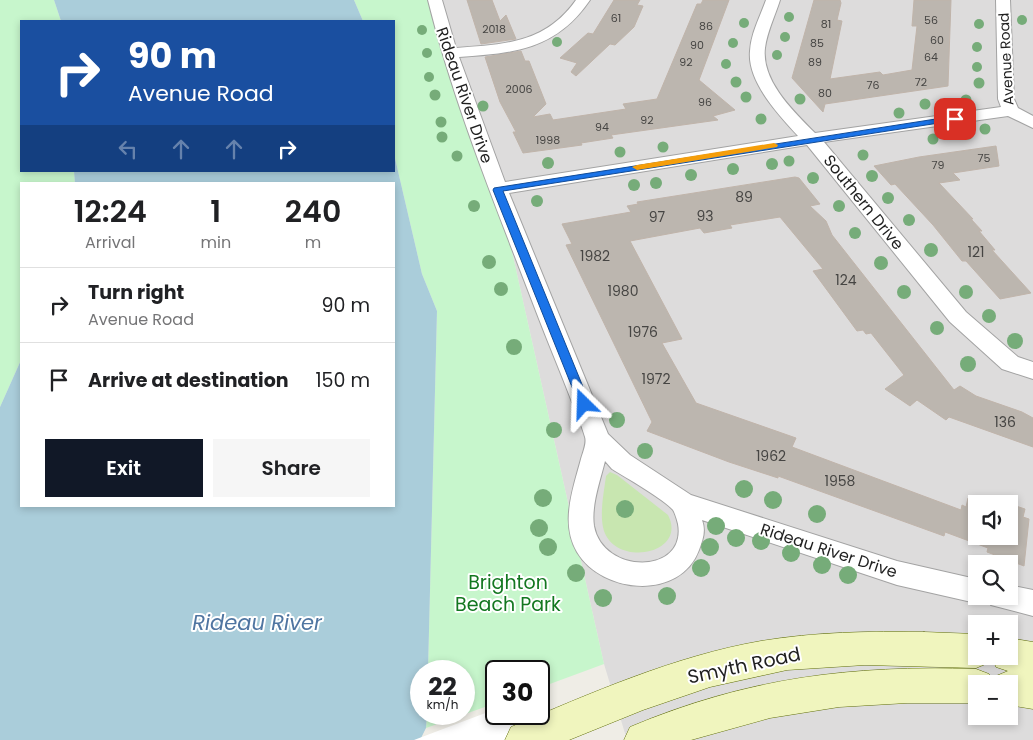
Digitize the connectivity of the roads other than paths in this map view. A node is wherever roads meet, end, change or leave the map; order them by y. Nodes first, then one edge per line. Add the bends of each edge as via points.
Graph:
1 (435, 0) edge
2 (583, 0) edge
3 (774, 0) edge
4 (1004, 0) edge
5 (450, 53) junction
6 (1011, 111) junction
7 (1033, 122) edge
8 (811, 139) junction
9 (498, 190) junction
10 (1033, 371) edge
11 (598, 440) junction
12 (684, 503) junction
13 (968, 589) edge
14 (1018, 600) edge
15 (1033, 603) edge
16 (968, 650) edge
17 (1018, 656) edge
18 (1033, 659) edge
19 (968, 686) edge
20 (1018, 689) edge
21 (1033, 691) edge
22 (524, 740) edge
23 (642, 740) edge

1 - 5 street, Rideau River Drive
2 - 5 street via 563,22 522,46
3 - 8 street, Southern Drive via 756,54 760,74
4 - 6 street, Avenue Road via 1006,99
5 - 9 street, Rideau River Drive
6 - 7 street
6 - 8 street, Avenue Road
8 - 9 street, Avenue Road
8 - 10 street, Southern Drive via 958,317 1010,363
9 - 11 street, Rideau River Drive
11 - 12 street, Rideau River Drive via 621,462
11 - 12 street via 580,524 585,545 606,566 624,573 643,575 661,572 677,563 687,550 692,535
12 - 13 street, Rideau River Drive via 897,573
14 - 15 street
16 - 22 main road, Smyth Road via 838,648 795,651 748,660 684,677
17 - 18 main road
19 - 23 main road via 844,689 774,700 705,717
20 - 21 main road

